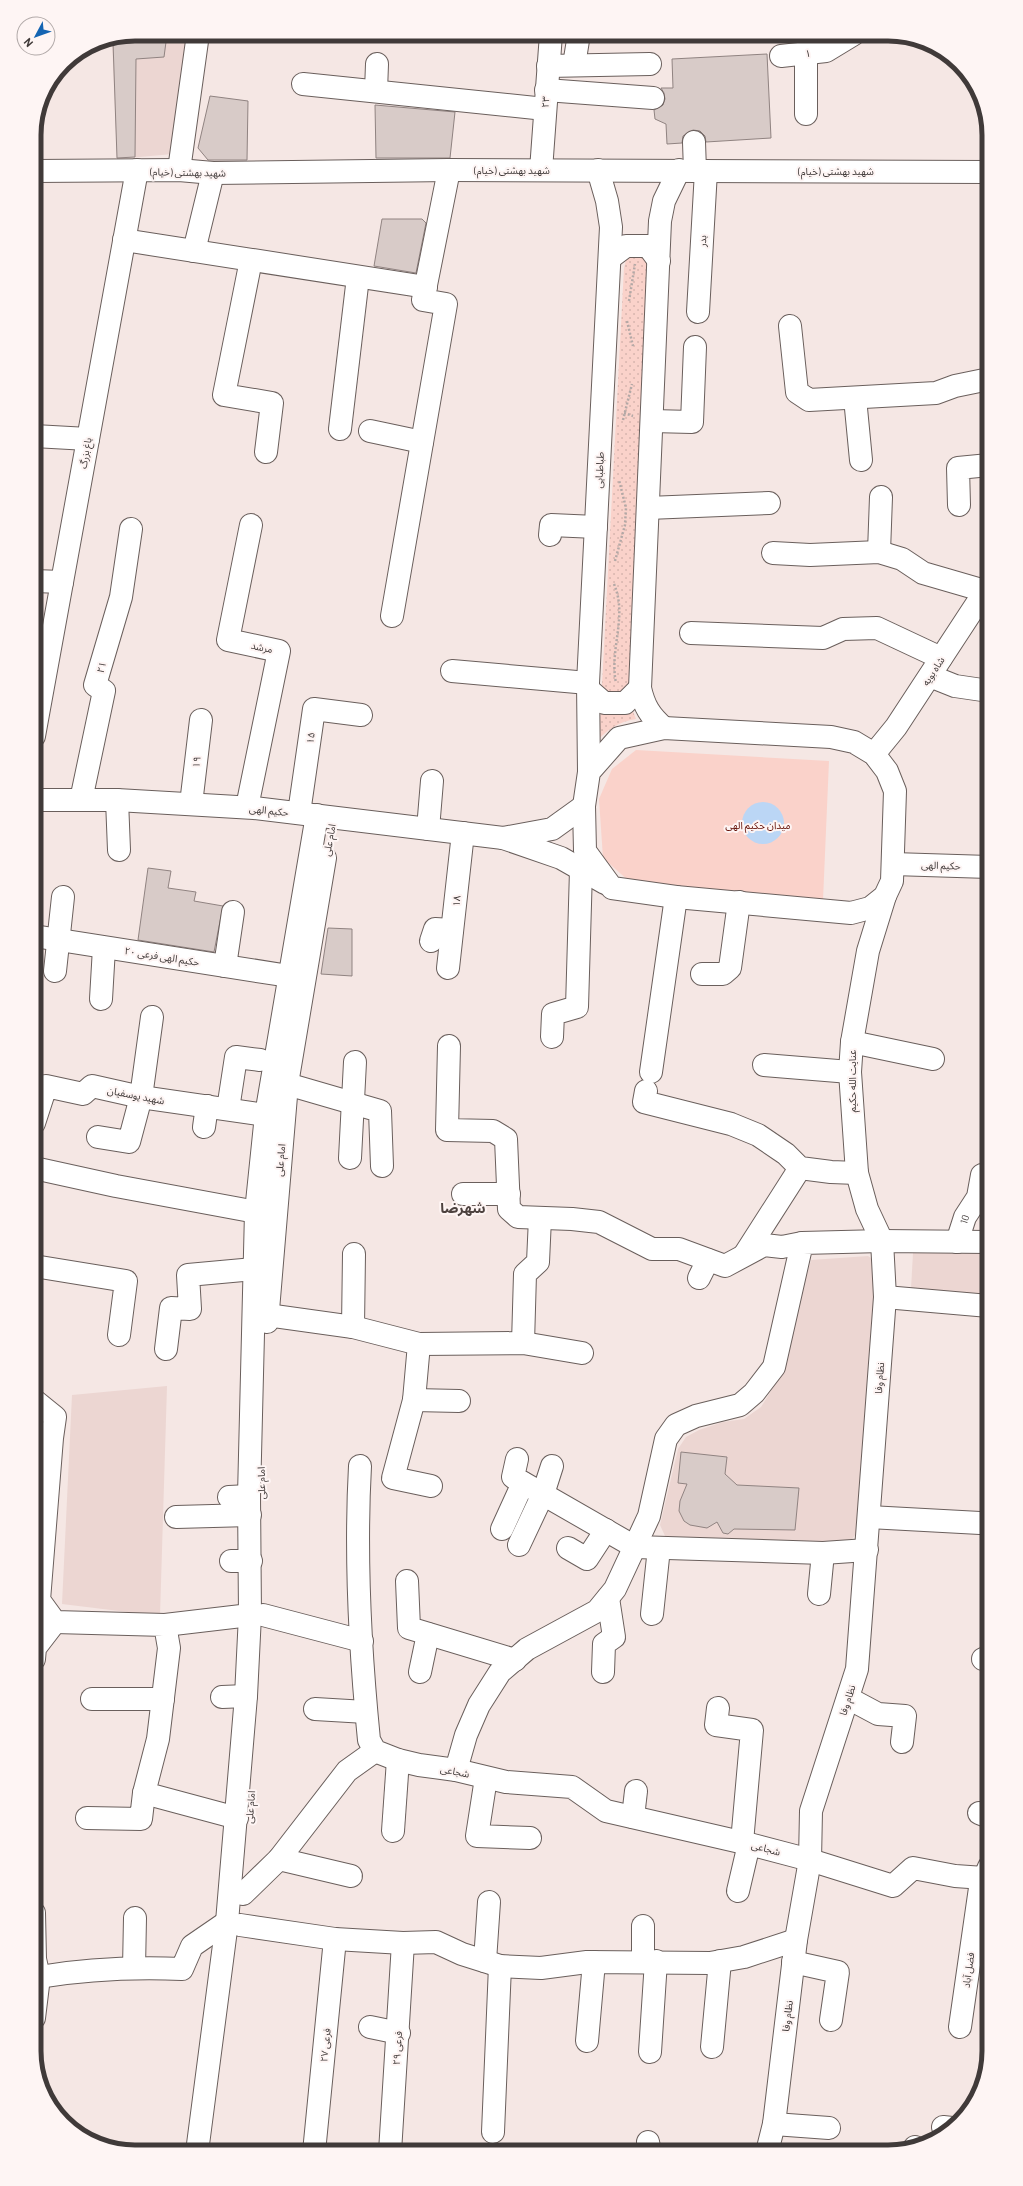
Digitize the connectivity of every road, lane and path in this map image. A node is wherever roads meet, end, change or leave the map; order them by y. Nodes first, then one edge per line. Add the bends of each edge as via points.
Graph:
1 (197, 41) edge
2 (550, 41) edge
3 (578, 41) edge
4 (842, 41) edge
5 (806, 53) junction
6 (781, 56) dead end
7 (377, 64) dead end
8 (650, 64) dead end
9 (574, 65) junction
10 (548, 66) junction
11 (303, 84) dead end
12 (376, 92) junction
13 (654, 98) dead end
14 (546, 99) junction
15 (806, 114) dead end
16 (694, 142) dead end
17 (137, 170) junction
18 (179, 170) junction
19 (449, 170) junction
20 (541, 170) junction
21 (598, 170) junction
22 (41, 171) edge
23 (693, 171) junction
24 (982, 172) edge
25 (213, 173) junction
26 (124, 240) junction
27 (637, 246) junction
28 (194, 251) junction
29 (610, 258) junction
30 (251, 260) junction
31 (659, 261) junction
32 (358, 277) junction
33 (426, 287) junction
34 (628, 306) dead end
35 (698, 312) dead end
36 (627, 319) dead end
37 (790, 326) dead end
38 (695, 347) dead end
39 (634, 350) dead end
40 (634, 379) dead end
41 (982, 380) edge
42 (855, 398) junction
43 (652, 421) junction
44 (621, 428) dead end
45 (340, 429) dead end
46 (370, 431) dead end
47 (41, 436) edge
48 (88, 439) junction
49 (422, 442) junction
50 (266, 452) dead end
51 (861, 460) dead end
52 (982, 466) edge
53 (618, 477) dead end
54 (881, 497) dead end
55 (769, 503) dead end
56 (959, 504) dead end
57 (648, 508) junction
58 (250, 525) dead end
59 (596, 528) junction
60 (132, 529) dead end
61 (550, 535) dead end
62 (879, 552) junction
63 (773, 553) dead end
64 (614, 566) dead end
65 (614, 578) dead end
66 (41, 581) edge
67 (62, 582) junction
68 (982, 587) edge
69 (982, 596) edge
70 (392, 616) dead end
71 (691, 633) dead end
72 (936, 667) junction
73 (452, 671) dead end
74 (588, 686) junction
75 (640, 688) junction
76 (982, 690) edge
77 (41, 698) edge
78 (361, 715) dead end
79 (201, 720) dead end
80 (664, 728) junction
81 (874, 754) junction
82 (589, 772) junction
83 (432, 781) dead end
84 (41, 800) edge
85 (81, 800) junction
86 (117, 800) junction
87 (191, 804) junction
88 (584, 806) junction
89 (247, 807) junction
90 (316, 815) junction
91 (428, 829) junction
92 (463, 833) junction
93 (502, 838) junction
94 (119, 850) dead end
95 (893, 864) junction
96 (982, 866) edge
97 (581, 870) junction
98 (612, 888) junction
99 (676, 896) junction
100 (885, 896) junction
101 (63, 897) dead end
102 (739, 902) junction
103 (233, 912) dead end
104 (452, 930) junction
105 (41, 937) edge
106 (59, 940) junction
107 (431, 941) dead end
108 (104, 948) junction
109 (225, 966) junction
110 (448, 968) dead end
111 (55, 971) dead end
112 (702, 974) dead end
113 (289, 976) junction
114 (101, 1000) dead end
115 (152, 1017) dead end
116 (552, 1037) dead end
117 (852, 1042) junction
118 (448, 1046) dead end
119 (933, 1059) dead end
120 (260, 1060) dead end
121 (355, 1062) dead end
122 (764, 1065) dead end
123 (850, 1072) junction
124 (287, 1084) junction
125 (141, 1097) junction
126 (41, 1101) edge
127 (352, 1103) junction
128 (213, 1114) junction
129 (266, 1115) junction
130 (98, 1137) dead end
131 (350, 1158) dead end
132 (382, 1166) dead end
133 (800, 1168) junction
134 (41, 1170) edge
135 (857, 1173) junction
136 (982, 1175) dead end
137 (463, 1194) dead end
138 (509, 1194) junction
139 (256, 1212) junction
140 (540, 1218) junction
141 (882, 1241) junction
142 (957, 1242) junction
143 (982, 1242) edge
144 (802, 1243) junction
145 (354, 1254) dead end
146 (744, 1256) junction
147 (41, 1267) edge
148 (254, 1269) junction
149 (885, 1297) junction
150 (982, 1305) edge
151 (267, 1315) junction
152 (353, 1327) junction
153 (119, 1335) dead end
154 (522, 1343) junction
155 (419, 1344) junction
156 (166, 1349) dead end
157 (582, 1353) dead end
158 (414, 1400) junction
159 (459, 1401) dead end
160 (41, 1406) edge
161 (517, 1459) dead end
162 (360, 1466) dead end
163 (552, 1466) dead end
164 (42, 1478) edge
165 (523, 1483) junction
166 (431, 1486) dead end
167 (543, 1494) junction
168 (242, 1503) junction
169 (41, 1505) edge
170 (176, 1517) dead end
171 (869, 1517) junction
172 (980, 1523) dead end
173 (502, 1530) dead end
174 (606, 1530) junction
175 (519, 1545) dead end
176 (635, 1546) junction
177 (568, 1548) dead end
178 (659, 1548) junction
179 (866, 1550) junction
180 (823, 1552) junction
181 (407, 1581) dead end
182 (819, 1594) dead end
183 (608, 1598) junction
184 (41, 1605) edge
185 (652, 1614) dead end
186 (257, 1615) junction
187 (55, 1622) junction
188 (166, 1625) junction
189 (428, 1634) junction
190 (41, 1640) edge
191 (362, 1641) junction
192 (515, 1660) junction
193 (420, 1672) dead end
194 (603, 1672) dead end
195 (246, 1696) junction
196 (222, 1697) dead end
197 (848, 1698) junction
198 (92, 1699) dead end
199 (163, 1700) junction
200 (718, 1708) dead end
201 (315, 1709) dead end
202 (366, 1712) junction
203 (902, 1742) dead end
204 (375, 1751) junction
205 (398, 1760) junction
206 (456, 1770) junction
207 (486, 1778) junction
208 (636, 1790) dead end
209 (144, 1793) junction
210 (632, 1817) junction
211 (87, 1818) dead end
212 (237, 1818) junction
213 (393, 1831) dead end
214 (530, 1838) dead end
215 (745, 1843) junction
216 (279, 1859) junction
217 (810, 1860) junction
218 (982, 1873) edge
219 (351, 1876) dead end
220 (738, 1891) dead end
221 (244, 1894) junction
222 (489, 1902) dead end
223 (982, 1911) edge
224 (135, 1918) dead end
225 (233, 1924) junction
226 (643, 1926) dead end
227 (335, 1939) junction
228 (796, 1940) junction
229 (403, 1943) junction
230 (649, 1961) junction
231 (720, 1961) junction
232 (594, 1962) junction
233 (793, 1962) junction
234 (492, 1964) junction
235 (41, 1966) edge
236 (134, 1968) junction
237 (831, 2020) dead end
238 (370, 2027) dead end
239 (960, 2027) dead end
240 (399, 2033) junction
241 (587, 2041) dead end
242 (712, 2047) dead end
243 (650, 2052) dead end
244 (774, 2124) junction
245 (829, 2128) dead end
246 (493, 2132) dead end
247 (199, 2145) edge
248 (210, 2145) edge
249 (315, 2145) edge
250 (391, 2145) edge
251 (769, 2145) edge

1 - 18 street
2 - 10 street, ۲۳
3 - 9 street
4 - 5 street, ۱ via 826,51
5 - 6 street, ۱
5 - 15 street
7 - 12 street
8 - 9 street
9 - 10 street
10 - 14 street, ۲۳
11 - 12 street
12 - 14 street
13 - 14 street
14 - 20 street, ۲۳
16 - 23 street, بدر
17 - 18 street, شهید بهشتی (خیام)
17 - 22 street, شهید بهشتی (خیام)
17 - 26 street, باغ بزرگ
18 - 25 street, شهید بهشتی (خیام)
19 - 20 street, شهید بهشتی (خیام)
19 - 25 street, شهید بهشتی (خیام)
19 - 33 street
20 - 21 street, شهید بهشتی (خیام)
21 - 23 street, شهید بهشتی (خیام)
21 - 29 street, طباطبایی via 611,227
23 - 24 street, شهید بهشتی (خیام)
23 - 31 street via 664,201 660,221
23 - 35 street, بدر
25 - 28 street
26 - 28 street
26 - 48 street, باغ بزرگ
27 - 29 street via 626,246
27 - 31 street via 648,246
27 - 34 path
28 - 30 street
29 - 59 street, طباطبایی
30 - 32 street
30 - 50 street via 224,395 272,403
31 - 43 street
32 - 33 street
32 - 45 street
33 - 49 street via 423,300 446,304
36 - 39 path
37 - 42 street via 796,392 809,400
38 - 43 street via 692,422
40 - 44 path
41 - 42 street via 936,392
42 - 51 street
43 - 57 street
46 - 49 street
47 - 48 street
48 - 67 street, باغ بزرگ
49 - 70 street
52 - 56 street via 958,468
53 - 64 path via 626,508 625,525
54 - 62 street
55 - 57 street
57 - 75 street
58 - 89 street, مرشد via 228,640 279,651
59 - 61 street via 551,525
59 - 74 street, طباطبایی
60 - 85 street, ۲۱ via 121,597 95,686 104,691
62 - 63 street via 810,555
62 - 68 street via 902,559 923,573
65 - 75 path via 620,612 613,669 616,686
66 - 67 street
67 - 77 street, باغ بزرگ
69 - 72 street, شاه بویه
71 - 72 street via 823,638 844,629 877,628
72 - 76 street via 955,686
72 - 81 street, شاه بویه via 896,727
73 - 74 street
74 - 75 street via 604,703 625,703
74 - 82 street, طباطبایی
75 - 80 street via 650,716
78 - 90 street, ۱۵ via 314,709
79 - 87 street, ۱۹
80 - 81 street via 831,737 854,742
80 - 82 street via 619,738
81 - 95 street via 887,771 895,790
82 - 88 street
83 - 91 street
84 - 85 street, حکیم الهی
85 - 86 street, حکیم الهی
86 - 87 street, حکیم الهی
86 - 94 street
87 - 89 street, حکیم الهی
88 - 93 street via 552,829
88 - 98 street via 585,851
89 - 90 street, حکیم الهی
90 - 91 street, حکیم الهی
90 - 113 street
90 - 124 street, امام علی
91 - 92 street, حکیم الهی
92 - 93 street, حکیم الهی
92 - 104 street, ۱۸
93 - 97 street via 561,858
95 - 96 street, حکیم الهی
95 - 100 street via 892,881
97 - 98 street
97 - 116 street via 577,1007 553,1014
98 - 99 street
99 - 102 street
99 - 133 street via 644,1102 731,1124 758,1134 786,1154
100 - 102 street via 870,908 851,913
100 - 117 street, عنایت الله حکیم via 868,951
101 - 106 street
102 - 112 street via 730,968 723,974
103 - 109 street
104 - 107 street via 435,929
104 - 110 street, ۱۸
105 - 106 street, حکیم الهی فرعی ۲۰
106 - 108 street, حکیم الهی فرعی ۲۰
106 - 111 street
108 - 109 street, حکیم الهی فرعی ۲۰
108 - 114 street
109 - 113 street, حکیم الهی فرعی ۲۰
113 - 129 street
115 - 125 street
117 - 119 street
117 - 123 street, عنایت الله حکیم
118 - 138 street via 447,1130 493,1131 506,1138
120 - 128 street via 236,1057
121 - 127 street
122 - 123 street
123 - 135 street, عنایت الله حکیم
124 - 127 street
124 - 151 street, امام علی
125 - 126 street, شهید یوسفیان via 92,1086 83,1094 46,1086
125 - 128 street, شهید یوسفیان
125 - 130 street via 129,1142
127 - 131 street
127 - 132 street via 380,1111
128 - 129 street, شهید یوسفیان
129 - 139 street
133 - 135 street
133 - 146 street
134 - 139 street
135 - 141 street, عنایت الله حکیم via 867,1209
136 - 142 street, 10 via 978,1198 965,1217
137 - 138 street
138 - 140 street via 509,1209 518,1217
139 - 148 street
140 - 146 street via 572,1218 599,1222 652,1249 679,1250 703,1269 725,1266
140 - 154 street via 538,1262 525,1274
141 - 142 street
141 - 144 street
141 - 149 street, نظام وفا
142 - 143 street
144 - 146 street via 764,1245
144 - 176 street via 774,1367 754,1393 740,1405 696,1416 676,1425 666,1439 649,1516
145 - 152 street
147 - 153 street via 126,1281
148 - 156 street via 188,1275 190,1309 171,1308
148 - 168 street
149 - 150 street
149 - 171 street, نظام وفا
151 - 152 street
151 - 186 street, امام علی
152 - 155 street
154 - 155 street
154 - 157 street
155 - 158 street
158 - 159 street
158 - 166 street via 393,1478
160 - 164 street via 55,1417
161 - 165 street via 514,1478
162 - 191 street via 357,1516
163 - 167 street
164 - 169 street
165 - 167 street
165 - 173 street
167 - 174 street
167 - 175 street
168 - 170 street
168 - 186 street via 241,1561
171 - 172 street
171 - 179 street, نظام وفا
174 - 176 street
174 - 177 street via 587,1558
176 - 178 street
176 - 183 street via 615,1589
178 - 180 street
178 - 185 street
179 - 180 street
179 - 197 street, نظام وفا via 857,1669
180 - 182 street
181 - 189 street via 409,1628
183 - 192 street via 597,1612 527,1649
183 - 194 street via 614,1637 604,1644
184 - 187 street
186 - 188 street
186 - 191 street
186 - 195 street
186 - 221 street, امام علی
187 - 188 street
187 - 190 street
188 - 199 street via 169,1648
189 - 192 street
189 - 193 street
191 - 202 street
192 - 206 street via 500,1672 479,1705 466,1735
195 - 196 street
195 - 212 street
197 - 203 street via 878,1714 905,1716
197 - 217 street, نظام وفا via 811,1811
198 - 199 street
199 - 209 street via 158,1739
200 - 215 street via 716,1725 752,1730
201 - 202 street
202 - 204 street via 369,1740
204 - 205 street, شجاعی
204 - 216 street via 347,1771
205 - 206 street, شجاعی
205 - 213 street
206 - 207 street, شجاعی
207 - 210 street, شجاعی via 572,1787 606,1811
207 - 214 street via 477,1836
208 - 210 street
209 - 211 street via 141,1819
209 - 212 street
210 - 215 street, شجاعی
212 - 225 street
215 - 217 street, شجاعی
215 - 220 street
216 - 219 street
216 - 221 street
217 - 218 street, شجاعی via 892,1886 913,1868 955,1876
217 - 228 street, نظام وفا
221 - 225 street, امام علی
222 - 234 street
223 - 239 street, فضل آباد
224 - 236 street
225 - 227 street
225 - 236 street via 192,1946 182,1969
225 - 247 street
225 - 248 street, امام علی
226 - 230 street
227 - 229 street
227 - 249 street, فرعی ۲۷
228 - 231 street via 744,1957
228 - 233 street, نظام وفا
229 - 234 street via 436,1942
229 - 240 street, فرعی ۲۹
230 - 231 street
230 - 232 street
230 - 243 street
231 - 242 street
232 - 234 street via 541,1968
232 - 241 street
233 - 237 street via 838,1972
233 - 244 street, نظام وفا
234 - 246 street
235 - 236 street via 84,1970
238 - 240 street
240 - 250 street, فرعی ۲۹
244 - 245 street
244 - 251 street, نظام وفا

